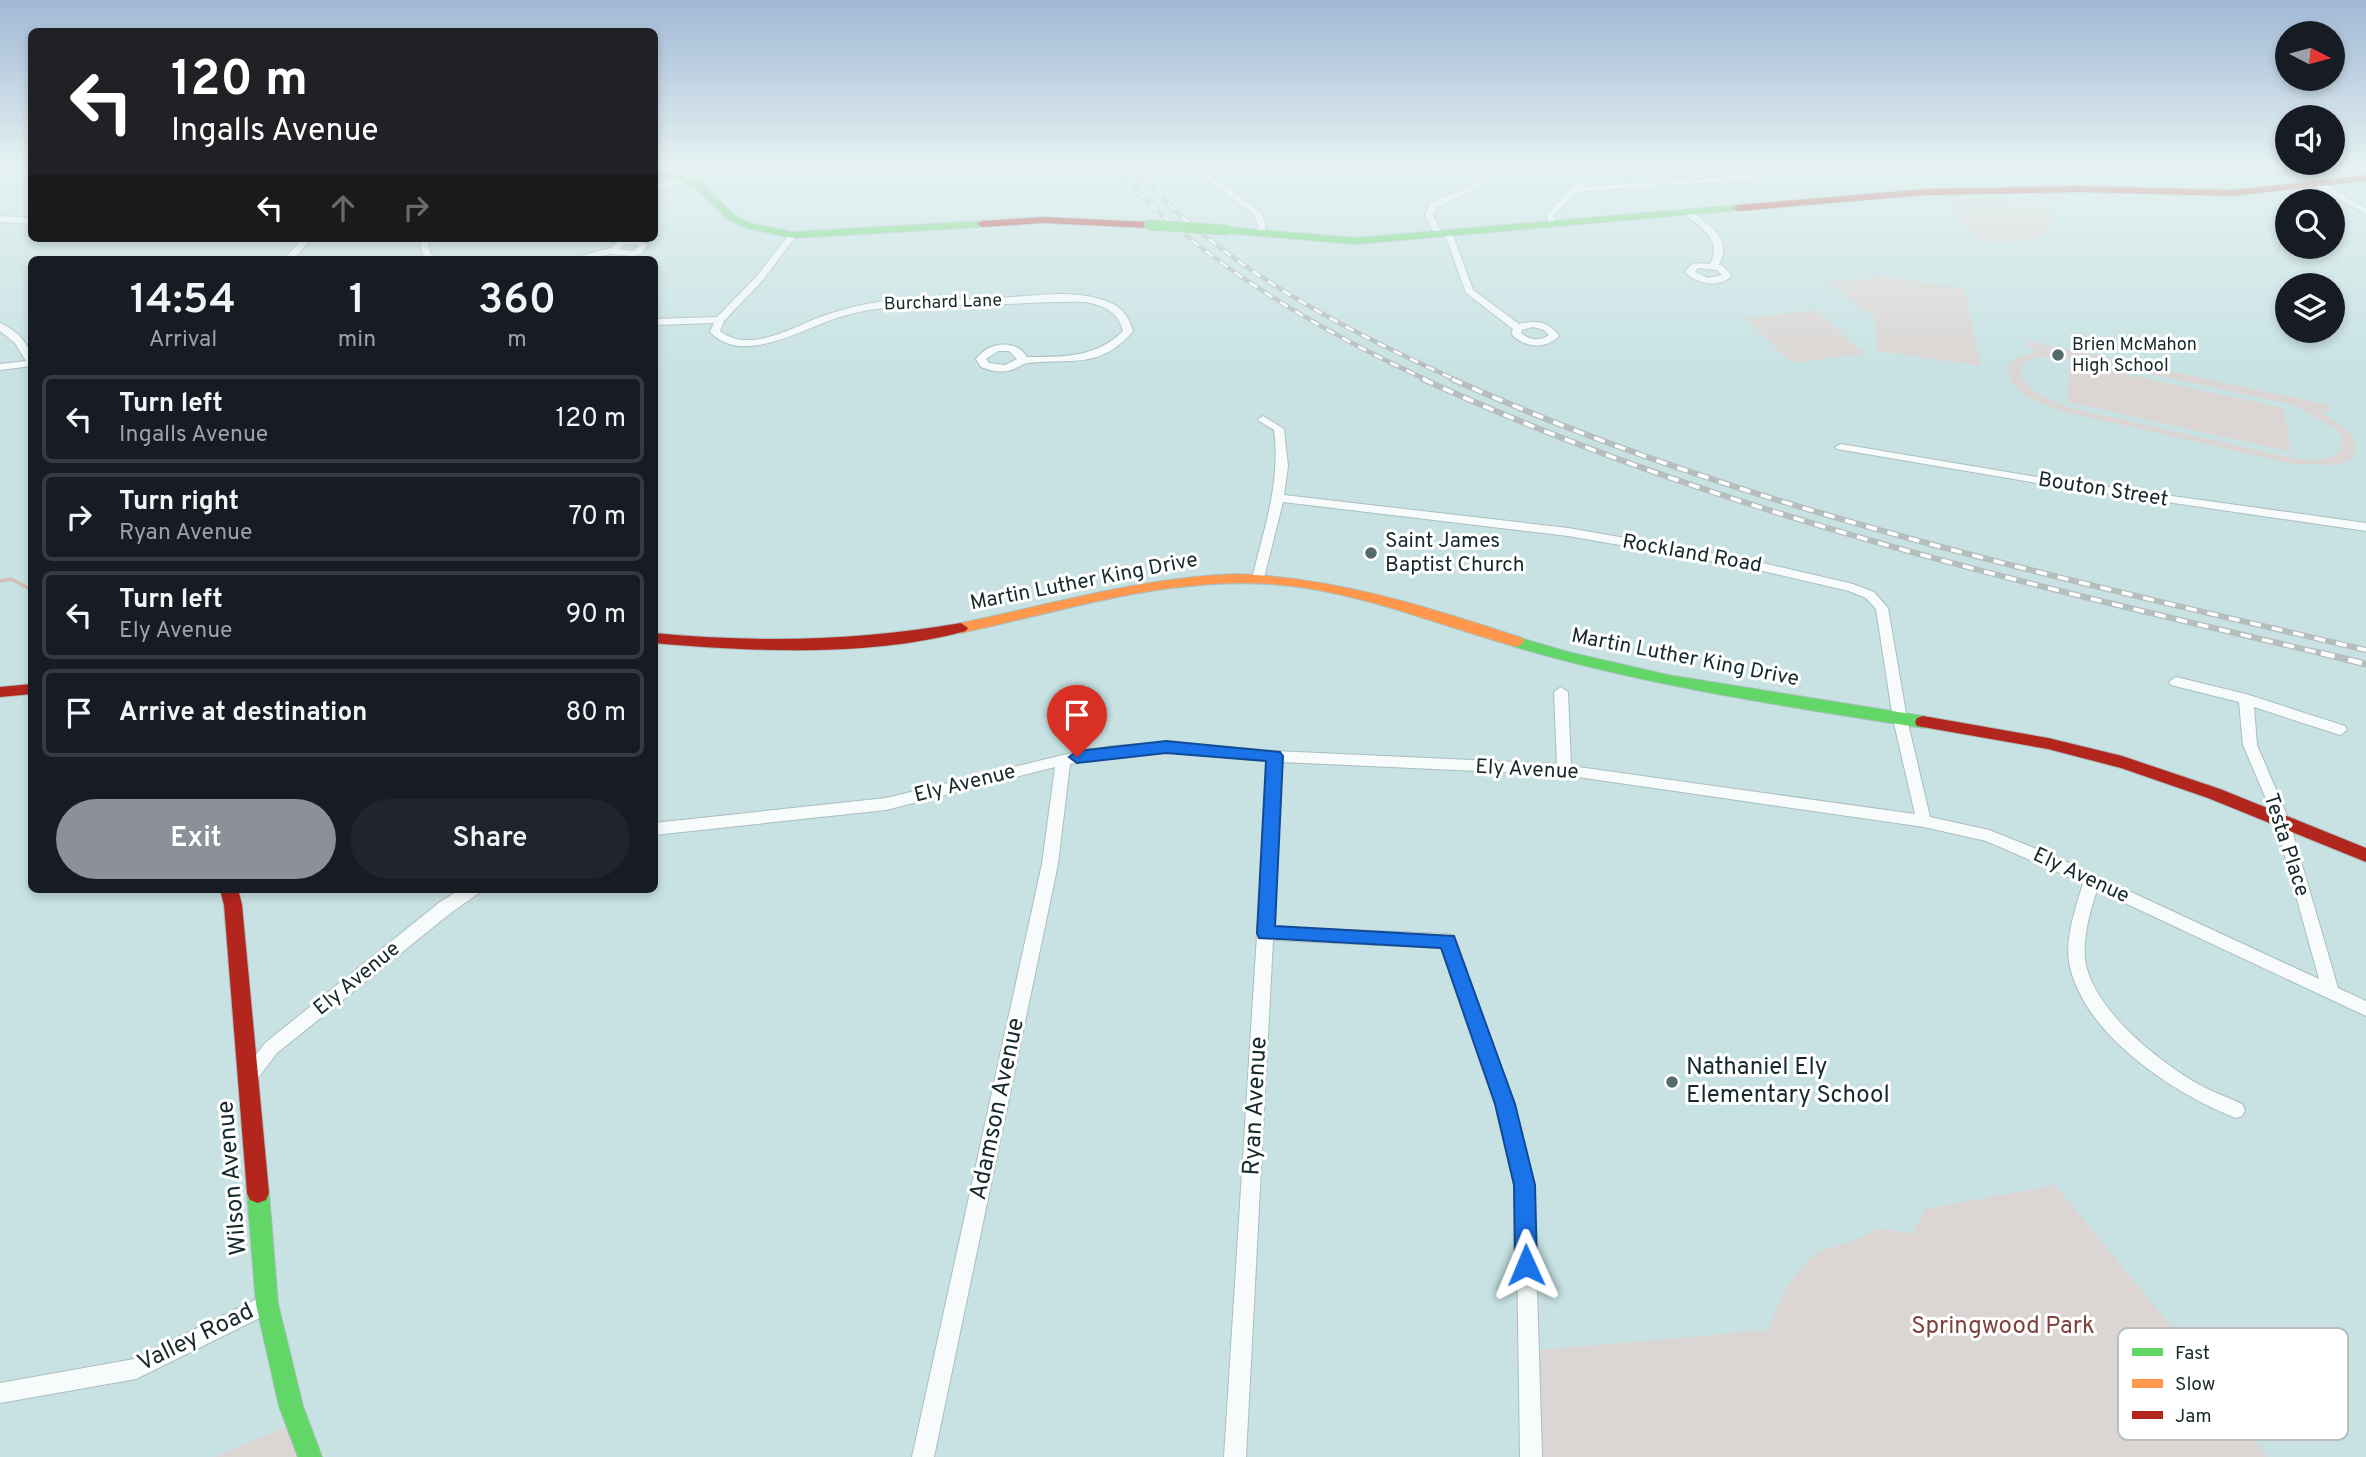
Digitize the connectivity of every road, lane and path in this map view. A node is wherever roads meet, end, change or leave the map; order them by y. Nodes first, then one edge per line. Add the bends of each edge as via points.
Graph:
1 (779, 233) edge
2 (826, 233) edge
3 (1261, 233) edge
4 (1443, 233) joint
5 (1712, 233) edge
6 (793, 235) junction
7 (304, 242) edge
8 (614, 251) dead end
9 (292, 256) edge
10 (590, 256) edge
11 (1714, 266) dead end
12 (720, 320) junction
13 (658, 323) edge
14 (0, 326) edge
15 (1518, 328) dead end
16 (28, 356) edge
17 (1022, 360) dead end
18 (28, 363) edge
19 (0, 368) edge
20 (1263, 419) dead end
21 (1841, 447) dead end
22 (1277, 498) junction
23 (2366, 527) edge
24 (1258, 578) junction
25 (658, 638) edge
26 (2176, 681) dead end
27 (28, 689) edge
28 (0, 692) edge
29 (1561, 692) dead end
30 (2246, 699) junction
31 (1900, 719) junction
32 (2340, 730) dead end
33 (1275, 756) junction
34 (1063, 760) junction
35 (1564, 770) junction
36 (2282, 820) junction
37 (1924, 821) junction
38 (658, 830) edge
39 (2366, 855) edge
40 (2092, 881) junction
41 (230, 893) edge
42 (467, 893) edge
43 (1266, 933) junction
44 (2330, 990) junction
45 (2366, 1009) edge
46 (247, 1078) junction
47 (2236, 1110) dead end
48 (267, 1304) junction
49 (0, 1393) edge
50 (310, 1457) edge
51 (923, 1457) edge
52 (1235, 1457) edge
53 (1531, 1457) edge

1 - 6 street
2 - 6 street, bridge
3 - 4 street via 1355,242
4 - 15 street via 1469,291
5 - 11 street via 1721,246
6 - 12 street
7 - 9 street
8 - 10 street
12 - 13 street
12 - 17 street, Burchard Lane via 715,332 720,339 746,344 896,301 1086,299 1106,303 1126,319 1128,331 1119,342 1090,357
14 - 16 street
18 - 19 street
20 - 22 street via 1279,429 1284,450
21 - 23 street, Bouton Street
22 - 24 street
22 - 31 street, Rockland Road via 1569,532 1853,587 1882,608
24 - 25 street, Martin Luther King Drive via 1160,586 944,631 883,639 768,646
24 - 31 street, Martin Luther King Drive via 1357,593 1623,672
26 - 30 street
27 - 28 street
29 - 35 street
30 - 32 street
30 - 36 street, Testa Place via 2250,745
31 - 36 street, Martin Luther King Drive via 2090,753
31 - 37 street, Rockland Road
33 - 34 street, Ely Avenue via 1166,747
33 - 35 street, Ely Avenue
33 - 43 street, Ryan Avenue
34 - 38 street, Ely Avenue via 886,804
34 - 51 street, Adamson Avenue via 1051,864
35 - 37 street, Ely Avenue
36 - 39 street, Martin Luther King Drive
36 - 44 street, Testa Place
37 - 40 street, Ely Avenue via 1989,836
40 - 44 street, Ely Avenue
40 - 47 street via 2077,929 2077,961 2087,988 2113,1027 2162,1070
41 - 46 street, Wilson Avenue
42 - 46 street, Ely Avenue via 271,1048
43 - 52 street, Ryan Avenue
43 - 53 street via 1448,941 1505,1104 1525,1185
44 - 45 street, Ely Avenue
46 - 48 street, Wilson Avenue
48 - 49 street, Valley Road via 136,1369
48 - 50 street, Wilson Avenue via 291,1406

